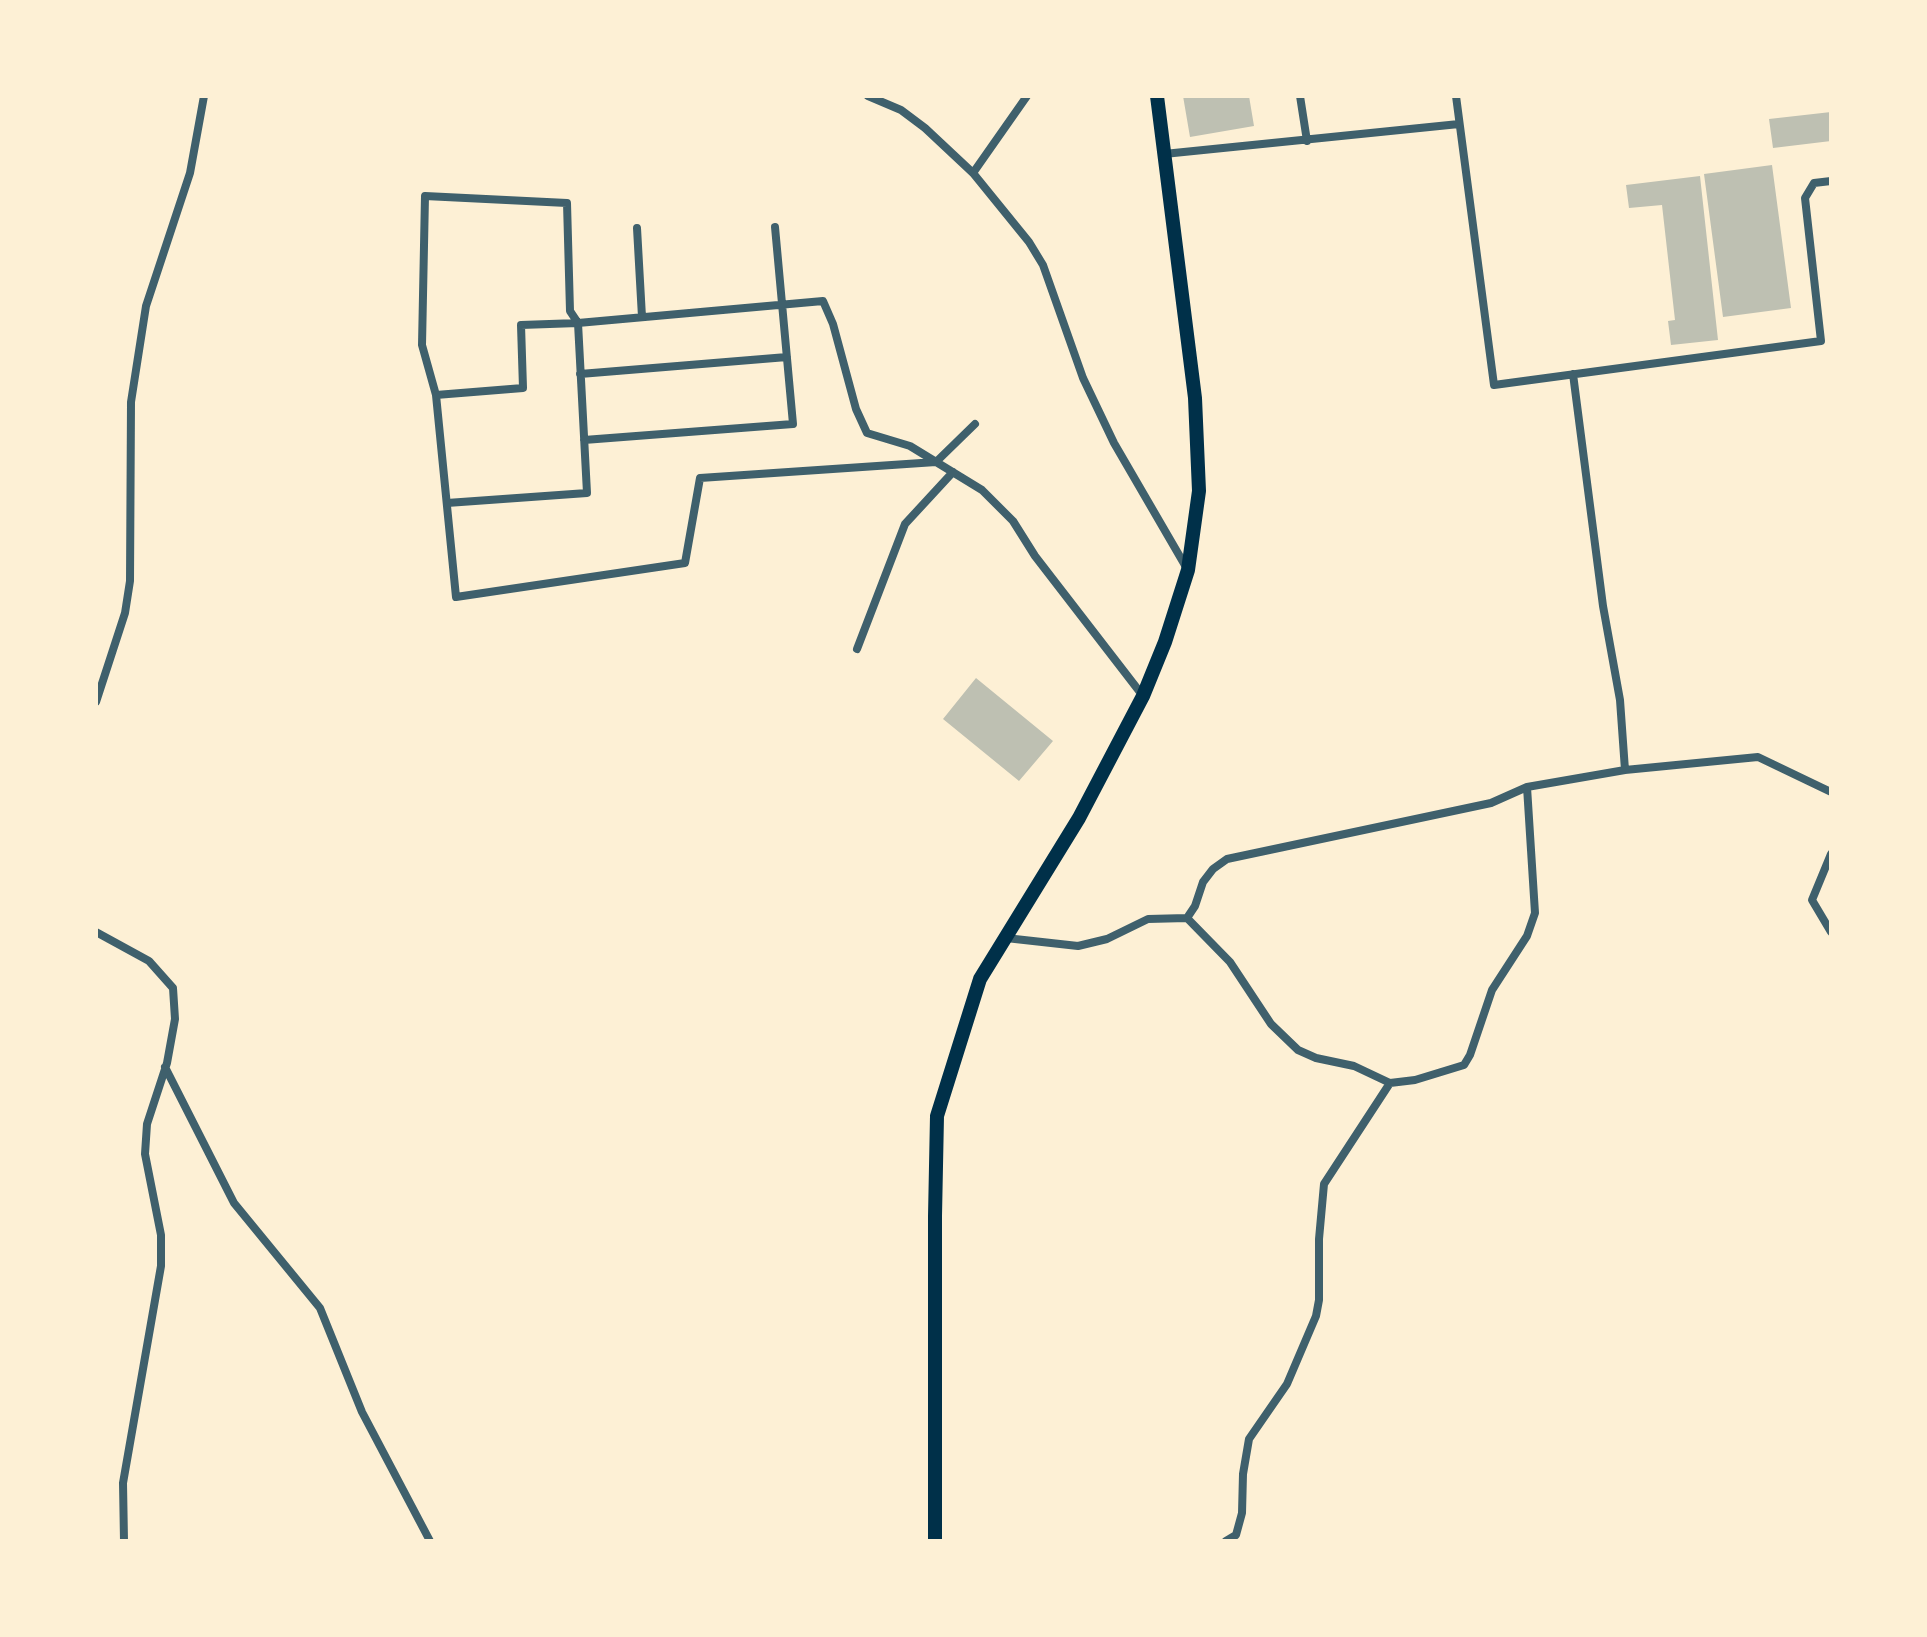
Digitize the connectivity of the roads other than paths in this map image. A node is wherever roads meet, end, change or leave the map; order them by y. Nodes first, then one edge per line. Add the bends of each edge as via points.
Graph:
1 (204, 96) edge
2 (868, 96) edge
3 (1027, 96) edge
4 (1157, 96) edge
5 (1300, 96) edge
6 (1456, 96) edge
7 (1459, 124) junction
8 (1307, 141) junction
9 (1164, 154) junction
10 (973, 173) junction
11 (1831, 181) edge
12 (775, 227) dead end
13 (637, 228) dead end
14 (782, 306) junction
15 (642, 317) junction
16 (578, 323) junction
17 (787, 357) junction
18 (580, 374) junction
19 (1573, 374) junction
20 (436, 395) junction
21 (975, 424) dead end
22 (584, 440) junction
23 (936, 462) junction
24 (953, 472) junction
25 (447, 503) junction
26 (1188, 570) junction
27 (857, 649) dead end
28 (1143, 696) junction
29 (96, 702) edge
30 (1625, 770) junction
31 (1527, 787) junction
32 (1831, 792) edge
33 (1831, 854) edge
34 (1187, 918) junction
35 (96, 932) edge
36 (1831, 932) edge
37 (1005, 938) junction
38 (165, 1067) junction
39 (1390, 1083) junction
40 (124, 1541) edge
41 (430, 1541) edge
42 (935, 1541) edge
43 (1226, 1541) edge

1 - 29 street via 190,173 146,306 131,402 130,581
2 - 10 street via 901,110
3 - 10 street
4 - 9 main road
5 - 8 street
6 - 7 street
7 - 8 street
7 - 19 street via 1494,385
8 - 9 street
9 - 26 main road via 1195,398 1199,491
10 - 26 street via 1043,265 1083,378
11 - 19 street via 1814,183 1805,198 1821,341
12 - 14 street
13 - 15 street
14 - 15 street
14 - 17 street
14 - 23 street via 823,301 867,433 910,446
15 - 16 street
16 - 18 street
16 - 20 street via 521,325 523,388
16 - 20 street via 570,311 567,203 425,196 422,345
17 - 18 street
17 - 22 street via 793,424
18 - 22 street
19 - 30 street via 1620,700
20 - 25 street
21 - 23 street
22 - 25 street via 587,493
23 - 24 street
23 - 25 street via 700,478 685,563 456,597
24 - 27 street via 905,524
24 - 28 street via 982,490 1013,521
26 - 28 main road
28 - 37 main road via 1079,818
30 - 31 street
30 - 32 street via 1758,757
31 - 34 street via 1491,803 1227,859 1203,882
31 - 39 street via 1535,913 1527,936 1492,990 1464,1065
33 - 36 street via 1812,900
34 - 37 street via 1148,919 1078,946
34 - 39 street via 1230,962 1271,1024 1298,1050
35 - 38 street via 149,961 173,988 175,1019
37 - 42 main road via 980,979 937,1116
38 - 40 street via 147,1124 145,1154 161,1235 161,1266 123,1483
38 - 41 street via 234,1203 320,1308 362,1412
39 - 43 street via 1324,1184 1316,1316 1287,1384 1249,1439 1242,1513 1236,1535

